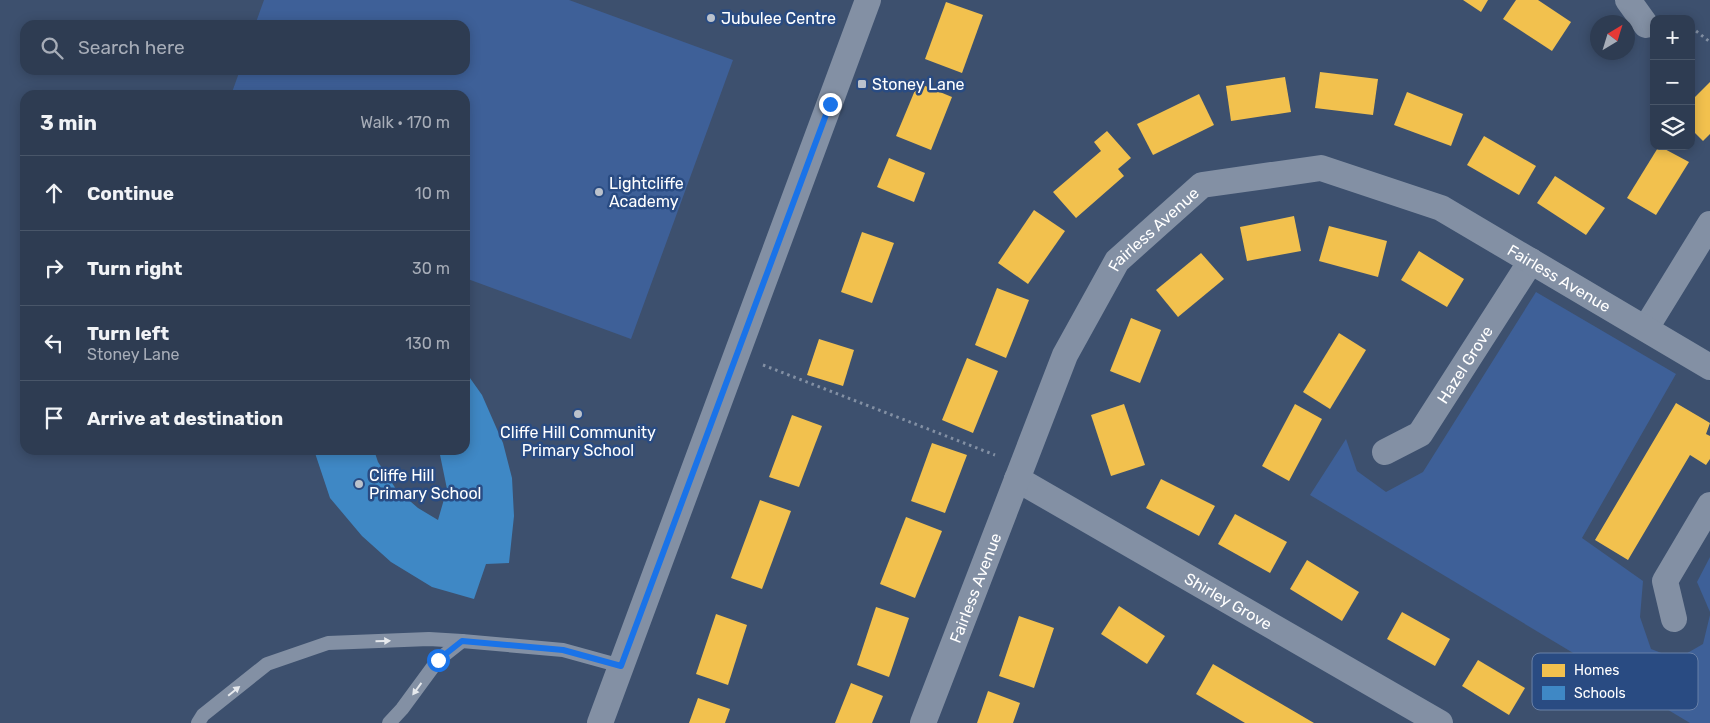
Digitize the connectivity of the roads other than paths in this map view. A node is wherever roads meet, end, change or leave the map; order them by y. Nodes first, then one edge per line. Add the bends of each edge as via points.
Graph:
1 (868, 0) edge
2 (1628, 0) edge
3 (1646, 24) dead end
4 (1710, 224) edge
5 (1531, 261) junction
6 (1646, 328) junction
7 (1710, 367) edge
8 (1385, 452) dead end
9 (1017, 479) junction
10 (1710, 505) edge
11 (1674, 620) dead end
12 (462, 641) junction
13 (621, 666) junction
14 (198, 723) edge
15 (389, 723) edge
16 (600, 723) edge
17 (923, 723) edge
18 (1440, 723) edge

1 - 13 street
2 - 3 street
4 - 6 street
5 - 6 street, Fairless Avenue
5 - 8 street, Hazel Grove via 1420,434
5 - 9 street, Fairless Avenue via 1441,208 1321,168 1202,185 1117,261 1065,355
6 - 7 street, Fairless Avenue
9 - 17 street, Fairless Avenue
9 - 18 street, Shirley Grove
10 - 11 street via 1665,581
12 - 13 lane via 563,650
14 -> 12 lane via 203,715 267,664 328,643
12 -> 15 lane via 438,660
13 - 16 street

